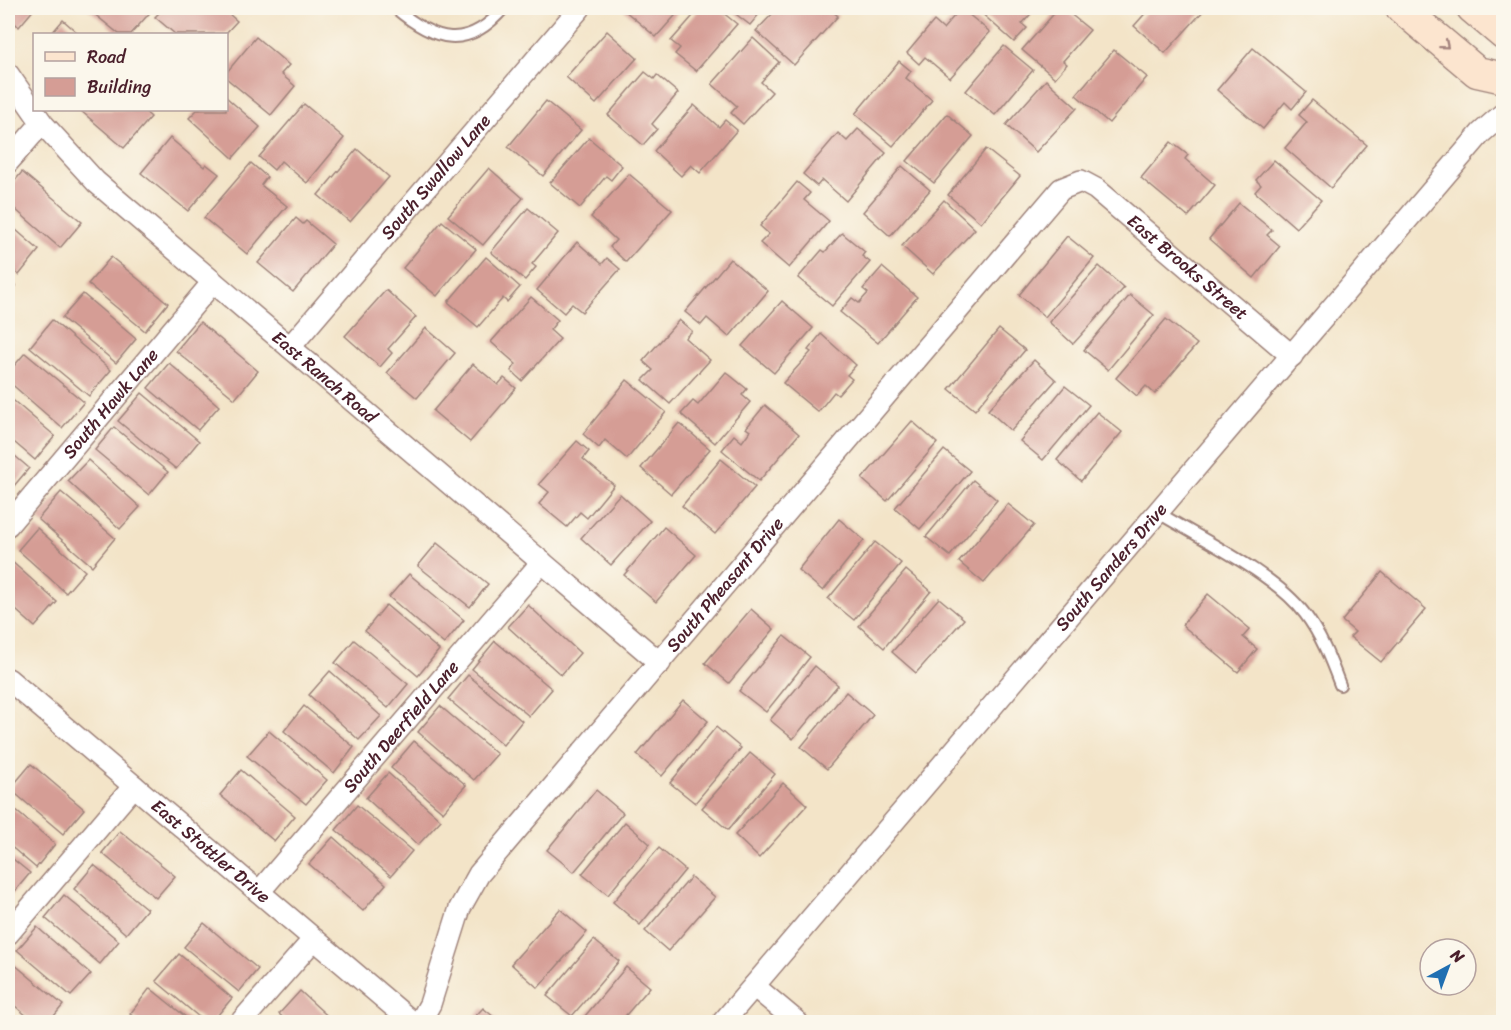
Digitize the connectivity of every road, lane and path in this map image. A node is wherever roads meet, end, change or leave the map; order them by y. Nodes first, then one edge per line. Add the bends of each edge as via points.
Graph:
1 (395, 8) edge
2 (504, 8) edge
3 (580, 8) edge
4 (1401, 8) edge
5 (1472, 8) edge
6 (1503, 35) edge
7 (8, 74) edge
8 (1503, 78) edge
9 (33, 110) edge
10 (34, 111) edge
11 (1503, 113) edge
12 (42, 123) junction
13 (8, 162) edge
14 (1081, 181) joint
15 (213, 282) junction
16 (290, 347) junction
17 (1292, 356) junction
18 (1157, 512) junction
19 (8, 525) edge
20 (542, 562) junction
21 (660, 663) junction
22 (8, 679) edge
23 (1340, 685) dead end
24 (134, 786) junction
25 (259, 892) junction
26 (8, 934) edge
27 (314, 939) junction
28 (754, 986) junction
29 (241, 1023) edge
30 (412, 1023) edge
31 (420, 1023) edge
32 (723, 1023) edge
33 (797, 1023) edge

1 - 2 lane via 415,25 444,36 468,36 489,25
3 - 16 street, South Swallow Lane
4 -> 8 main road via 1477,72
5 - 6 main road
7 - 9 street, East Ranch Road
10 - 12 street, East Ranch Road
11 - 17 street, South Sanders Drive
12 - 13 street
12 - 15 street, East Ranch Road via 96,182
14 - 17 street, East Brooks Street
14 - 21 street, South Pheasant Drive via 1061,189
15 - 16 street, East Ranch Road
15 - 19 street, South Hawk Lane
16 - 20 street, East Ranch Road
17 - 18 street, South Sanders Drive
18 - 23 lane via 1280,590 1305,614 1328,653
18 - 28 street, South Sanders Drive
20 - 21 street, East Ranch Road
20 - 25 street, South Deerfield Lane
21 - 31 street, South Pheasant Drive via 479,874 460,908 430,1004
22 - 24 street, East Stottler Drive
24 - 25 street, East Stottler Drive
24 - 26 street
25 - 27 street, East Stottler Drive
27 - 29 street
27 - 30 street, East Stottler Drive
28 - 32 street, South Sanders Drive
28 - 33 street

